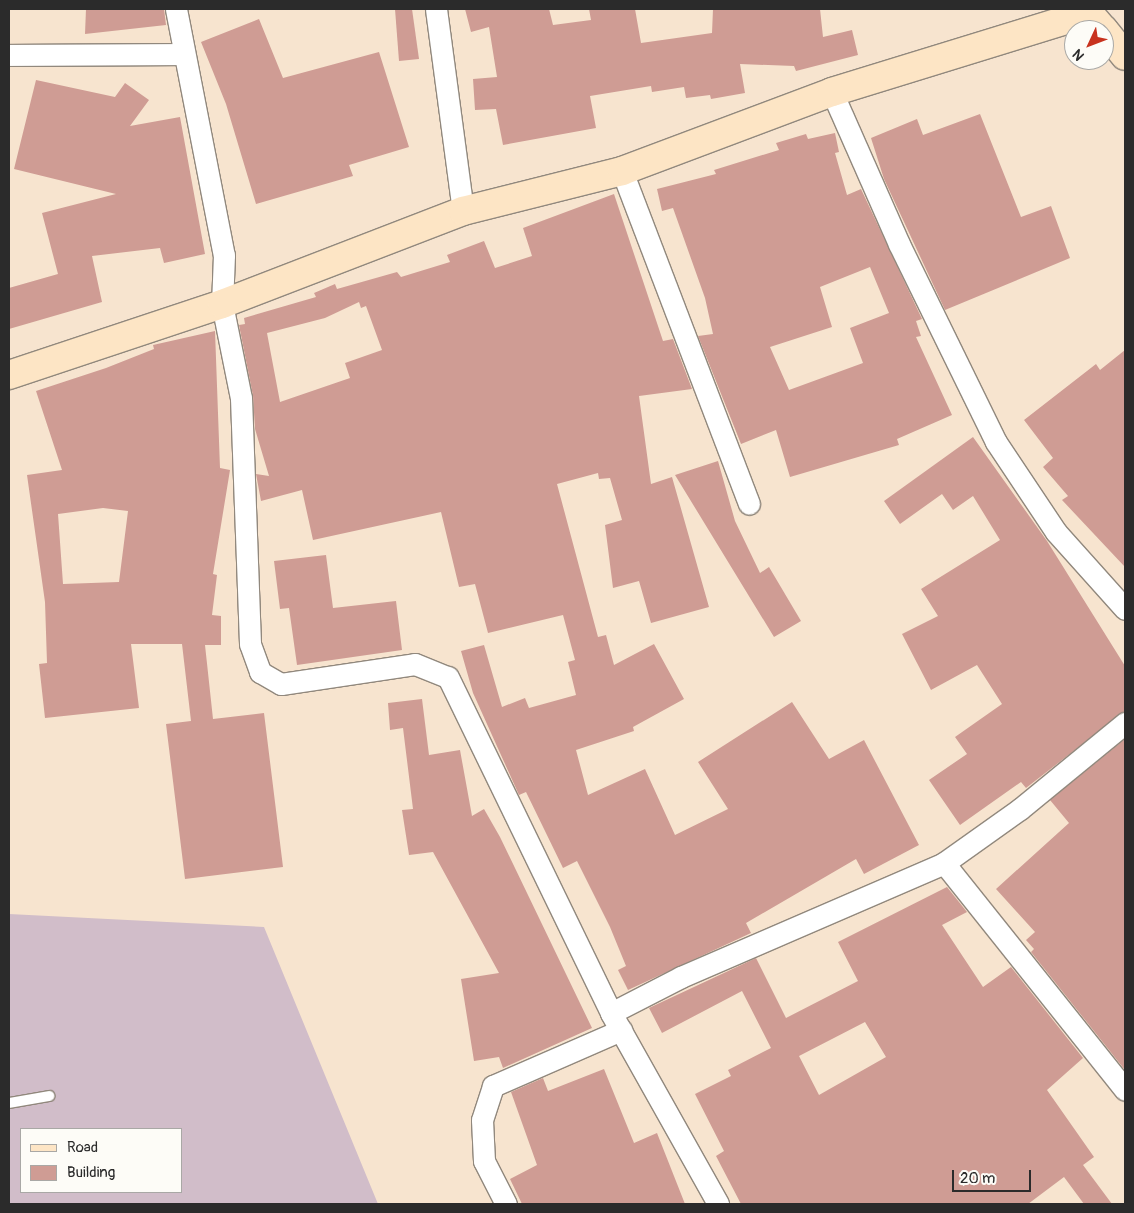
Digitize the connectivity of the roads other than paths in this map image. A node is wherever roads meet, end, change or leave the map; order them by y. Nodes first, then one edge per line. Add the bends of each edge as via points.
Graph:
1 (176, 9) edge
2 (436, 9) edge
3 (1064, 30) edge
4 (1114, 40) edge
5 (182, 54) junction
6 (9, 55) edge
7 (1125, 56) edge
8 (832, 92) junction
9 (622, 171) junction
10 (463, 211) junction
11 (222, 304) junction
12 (9, 374) edge
13 (749, 504) dead end
14 (1125, 609) edge
15 (1125, 723) edge
16 (944, 863) junction
17 (616, 1022) junction
18 (1125, 1090) edge
19 (49, 1096) dead end
20 (9, 1103) edge
21 (506, 1204) edge
22 (718, 1204) edge

1 - 5 street
2 - 10 street
3 - 8 main road
4 - 7 main road
5 - 6 street
5 - 11 street via 224,256
8 - 9 main road
8 - 14 street via 899,244 996,442 1056,532
9 - 10 main road
9 - 13 street
10 - 11 main road
11 - 12 main road
11 - 17 street via 241,398 250,644 260,672 280,684 415,664 448,677
15 - 16 street via 1020,809
16 - 17 street via 680,977
16 - 18 street
17 - 21 street via 494,1086 482,1120 484,1161
17 - 22 street
19 - 20 lane

